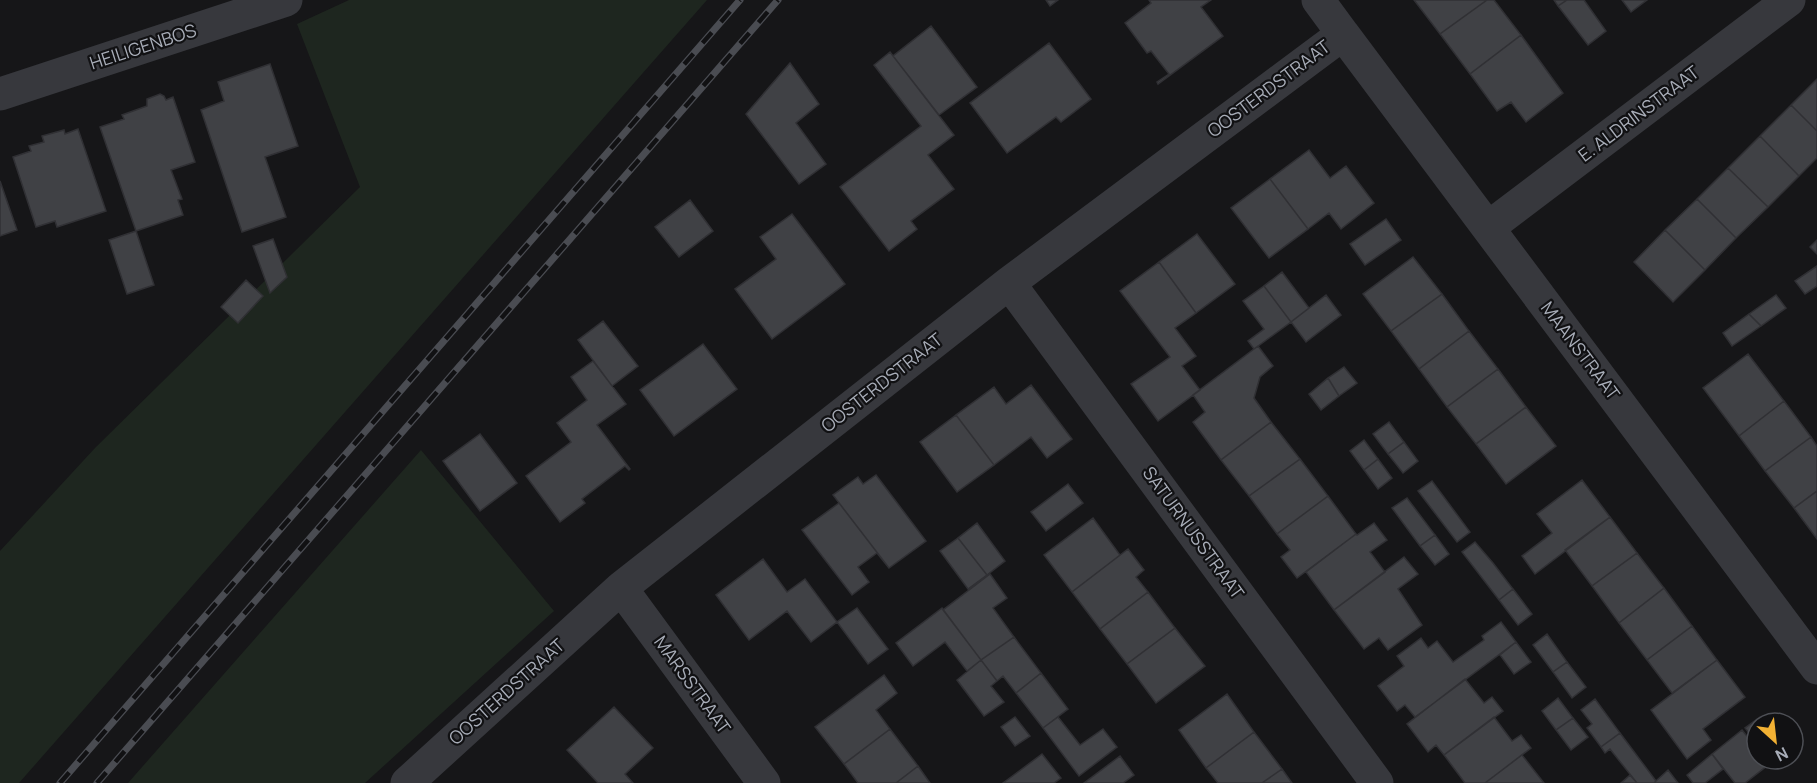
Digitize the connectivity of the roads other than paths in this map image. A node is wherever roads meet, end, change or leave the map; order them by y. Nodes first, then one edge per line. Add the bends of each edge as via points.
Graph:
1 (286, 0) edge
2 (1318, 0) edge
3 (1789, 0) edge
4 (1343, 34) junction
5 (0, 94) edge
6 (1489, 227) junction
7 (1009, 283) junction
8 (621, 588) junction
9 (1817, 668) edge
10 (407, 783) edge
11 (764, 783) edge
12 (1377, 783) edge

1 - 5 street, HEILIGENBOS
2 - 4 street, OOSTERDSTRAAT
3 - 6 street, E. ALDRINSTRAAT
4 - 6 street, MAANSTRAAT
4 - 7 street, OOSTERDSTRAAT
6 - 9 street, MAANSTRAAT
7 - 8 street, OOSTERDSTRAAT
7 - 12 street, SATURNUSSTRAAT
8 - 10 street, OOSTERDSTRAAT
8 - 11 street, MARSSTRAAT

